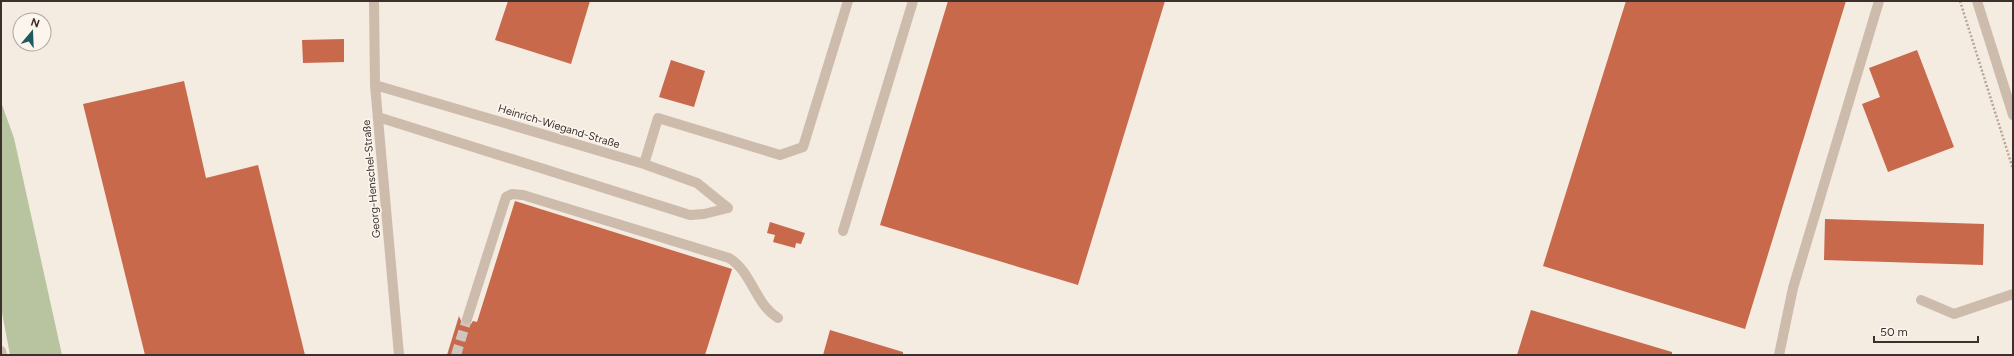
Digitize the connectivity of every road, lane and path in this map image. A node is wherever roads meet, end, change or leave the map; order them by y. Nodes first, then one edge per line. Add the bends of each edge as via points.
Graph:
1 (374, 1) edge
2 (848, 1) edge
3 (913, 1) edge
4 (1879, 1) edge
5 (1960, 1) edge
6 (1977, 1) edge
7 (375, 85) junction
8 (2013, 115) edge
9 (378, 117) junction
10 (644, 164) junction
11 (2013, 169) edge
12 (843, 231) dead end
13 (2013, 294) edge
14 (1921, 300) dead end
15 (778, 318) dead end
16 (467, 319) tunnel mouth
17 (1, 351) edge
18 (2, 355) edge
19 (399, 355) edge
20 (1779, 355) edge

1 - 7 street, Georg-Henschel-Straße
2 - 10 street via 803,147 780,155 658,118
3 - 12 street
4 - 20 street via 1793,288
5 - 11 path
6 - 8 street
7 - 9 street, Georg-Henschel-Straße
7 - 10 street, Heinrich-Wiegand-Straße
9 - 10 street, Heinrich-Wiegand-Straße via 690,215 728,208 697,183
9 - 19 street, Georg-Henschel-Straße
13 - 14 street via 1954,314
15 - 16 street via 770,313 738,263 729,258 523,195 512,194 506,197
17 - 18 street

